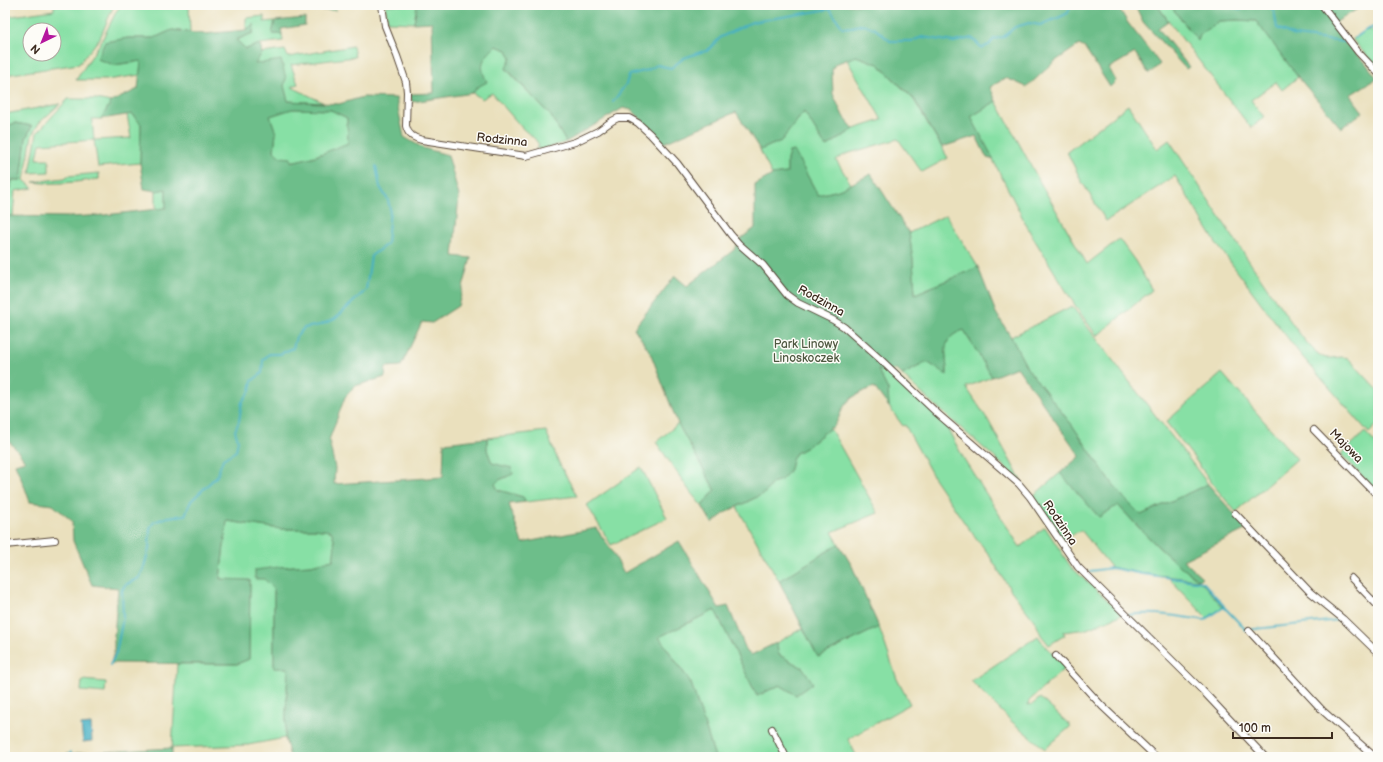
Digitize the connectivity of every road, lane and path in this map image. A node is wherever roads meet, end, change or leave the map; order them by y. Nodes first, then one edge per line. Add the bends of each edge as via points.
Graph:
1 (382, 5) edge
2 (1322, 5) edge
3 (1378, 73) edge
4 (1314, 430) dead end
5 (1378, 496) edge
6 (1235, 513) dead end
7 (54, 540) dead end
8 (5, 545) edge
9 (1351, 578) dead end
10 (1378, 606) edge
11 (1249, 631) dead end
12 (1378, 653) edge
13 (1056, 656) dead end
14 (772, 729) dead end
15 (786, 757) edge
16 (1156, 757) edge
17 (1265, 757) edge
18 (1375, 757) edge

1 - 17 street, Rodzinna via 385,26 406,82 406,126 411,135 422,140 526,156 582,140 618,118 629,118 638,123 677,163 731,235 763,265 787,295 844,327 1019,484 1078,567 1202,690
2 - 3 street via 1358,52
4 - 5 street, Majowa
6 - 12 street via 1310,592
7 - 8 street
9 - 10 street
11 - 18 street via 1322,711
13 - 16 street via 1102,706
14 - 15 street

